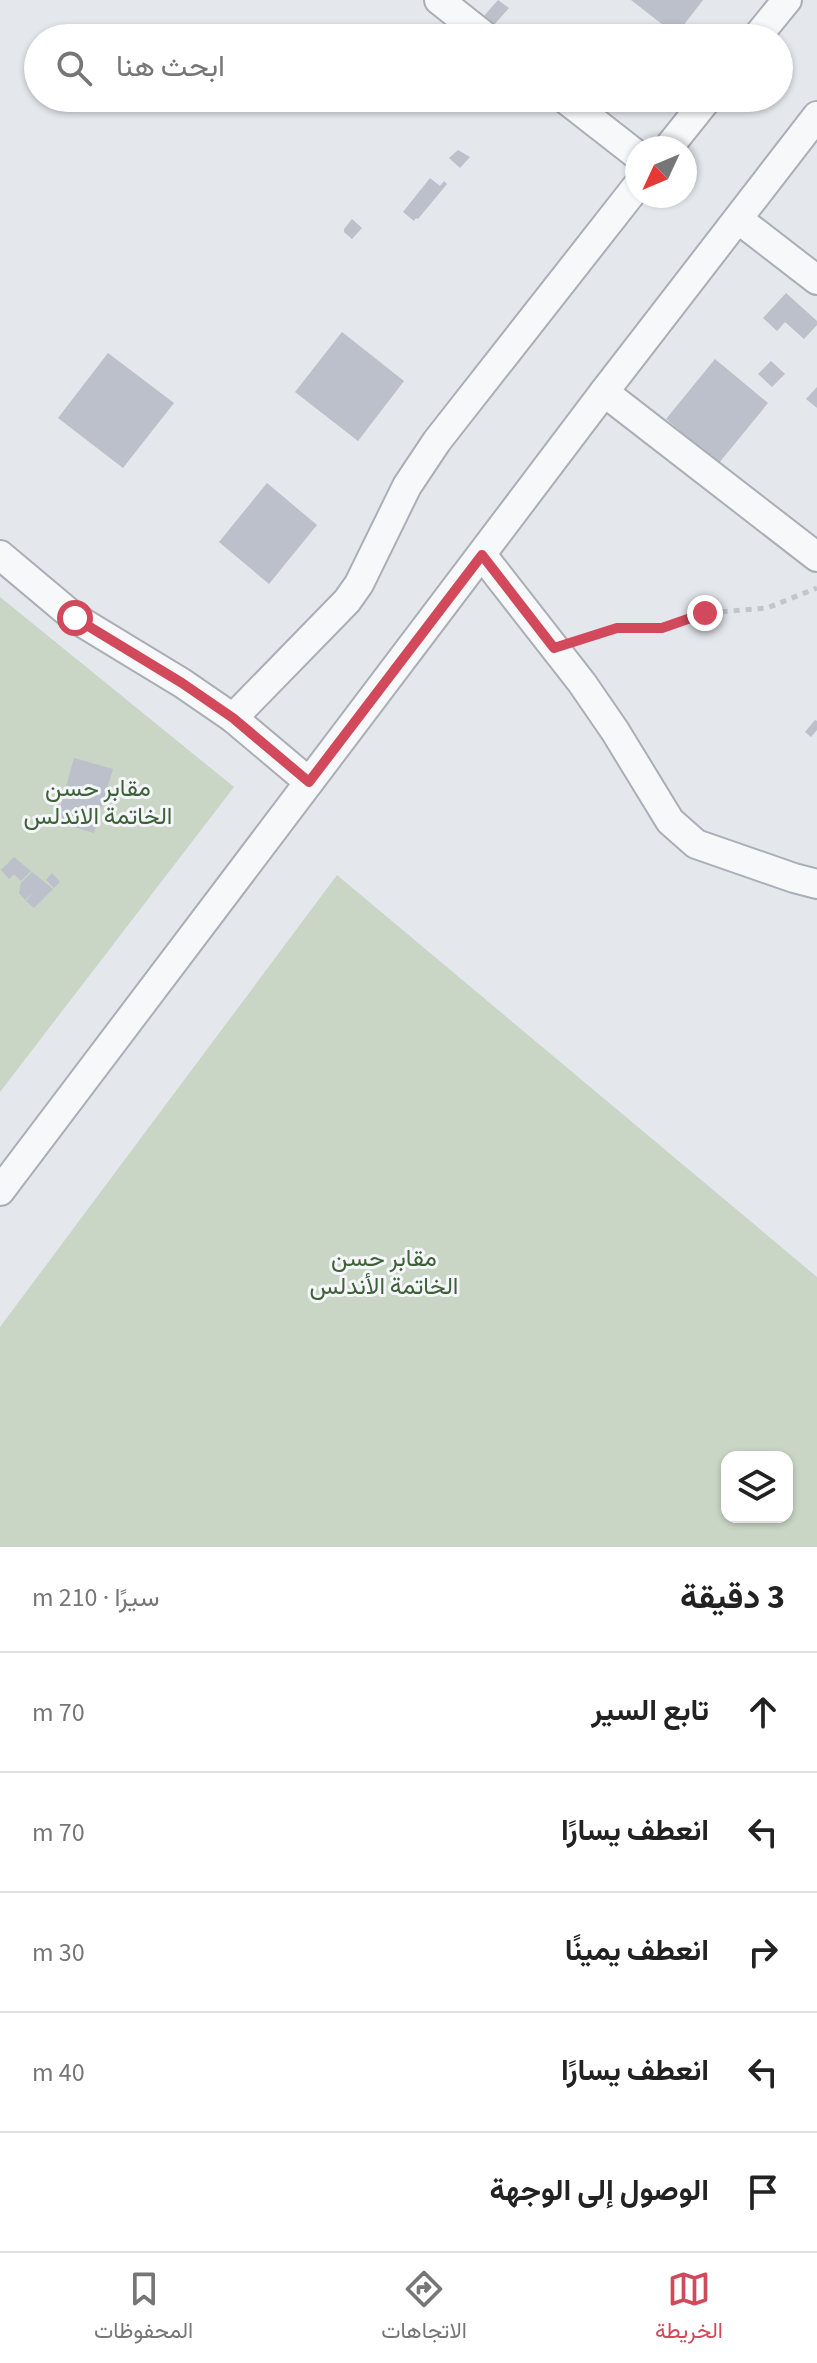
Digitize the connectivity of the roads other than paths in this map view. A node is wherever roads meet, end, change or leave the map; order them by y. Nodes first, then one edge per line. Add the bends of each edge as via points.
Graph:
1 (439, 0) edge
2 (778, 3) edge
3 (469, 24) edge
4 (765, 24) edge
5 (582, 112) edge
6 (697, 112) edge
7 (817, 116) edge
8 (678, 136) edge
9 (625, 146) edge
10 (625, 201) edge
11 (738, 219) junction
12 (817, 280) edge
13 (604, 392) junction
14 (0, 555) edge
15 (482, 555) junction
16 (817, 557) edge
17 (233, 718) junction
18 (309, 782) junction
19 (817, 884) edge
20 (0, 1191) edge

1 - 3 street
2 - 4 street
5 - 9 street
6 - 8 street
7 - 11 street
10 - 17 street via 437,441 407,486 347,601
11 - 12 street
11 - 13 street
13 - 15 street
13 - 16 street
14 - 17 street via 75,618
15 - 18 street
15 - 19 street via 582,683 670,821 696,844
17 - 18 street
18 - 20 street

